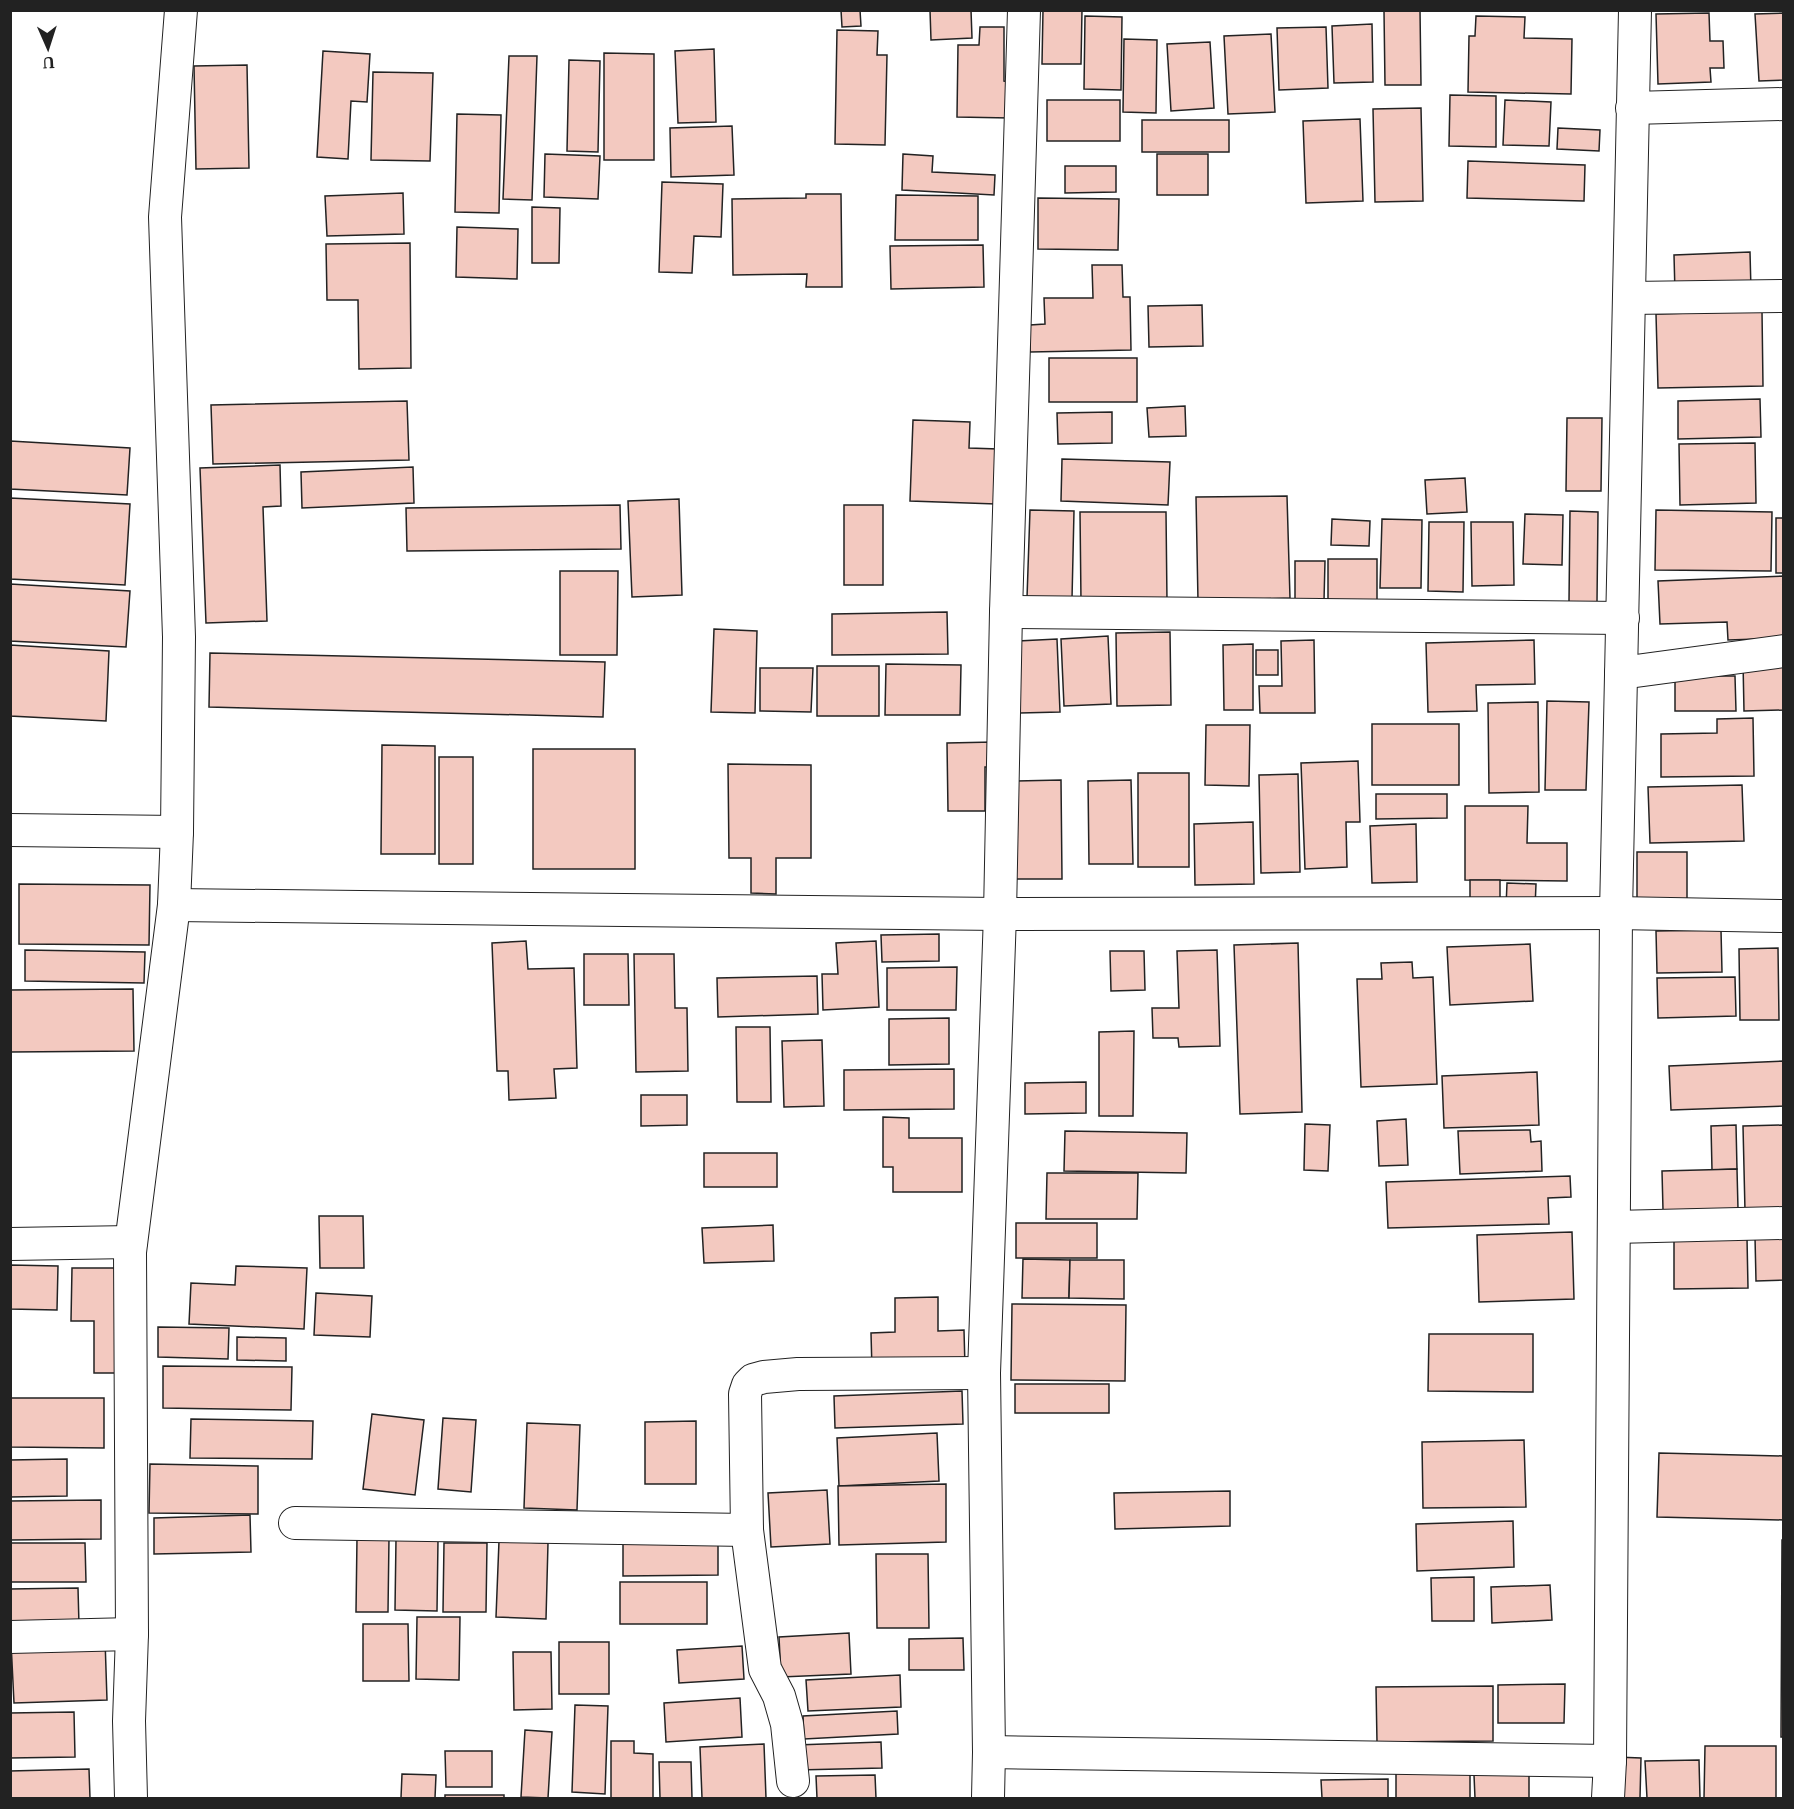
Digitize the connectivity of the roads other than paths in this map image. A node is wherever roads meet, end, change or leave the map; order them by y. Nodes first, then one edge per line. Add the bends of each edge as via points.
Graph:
1 (180, 10) edge
2 (1024, 10) edge
3 (1635, 10) edge
4 (1784, 104) edge
5 (1632, 108) junction
6 (1784, 296) edge
7 (1629, 298) junction
8 (1006, 612) junction
9 (1623, 618) junction
10 (1784, 651) edge
11 (1621, 673) junction
12 (10, 830) edge
13 (177, 832) junction
14 (174, 905) junction
15 (1616, 914) junction
16 (1000, 915) junction
17 (1784, 916) edge
18 (1784, 1223) edge
19 (1614, 1227) junction
20 (131, 1242) junction
21 (10, 1244) edge
22 (984, 1373) junction
23 (295, 1523) dead end
24 (747, 1530) junction
25 (132, 1634) junction
26 (10, 1637) edge
27 (989, 1752) junction
28 (1610, 1761) junction
29 (792, 1781) dead end
30 (131, 1798) edge
31 (988, 1798) edge
32 (1608, 1798) edge

1 - 13 street via 165,217 180,637
2 - 8 street
3 - 5 street
4 - 5 street
5 - 7 street
6 - 7 street
7 - 9 street
8 - 9 street
8 - 16 street
9 - 11 street
10 - 11 street
11 - 15 street
12 - 13 street
13 - 14 street
14 - 16 street
14 - 20 street
15 - 16 street
15 - 17 street
15 - 19 street
16 - 22 street
18 - 19 street
19 - 28 street
20 - 21 street
20 - 25 street
22 - 24 street via 798,1374 753,1380 745,1394
22 - 27 street
23 - 24 street
24 - 29 street via 765,1669 780,1696 787,1724
25 - 26 street
25 - 30 street
27 - 28 street
27 - 31 street
28 - 32 street

